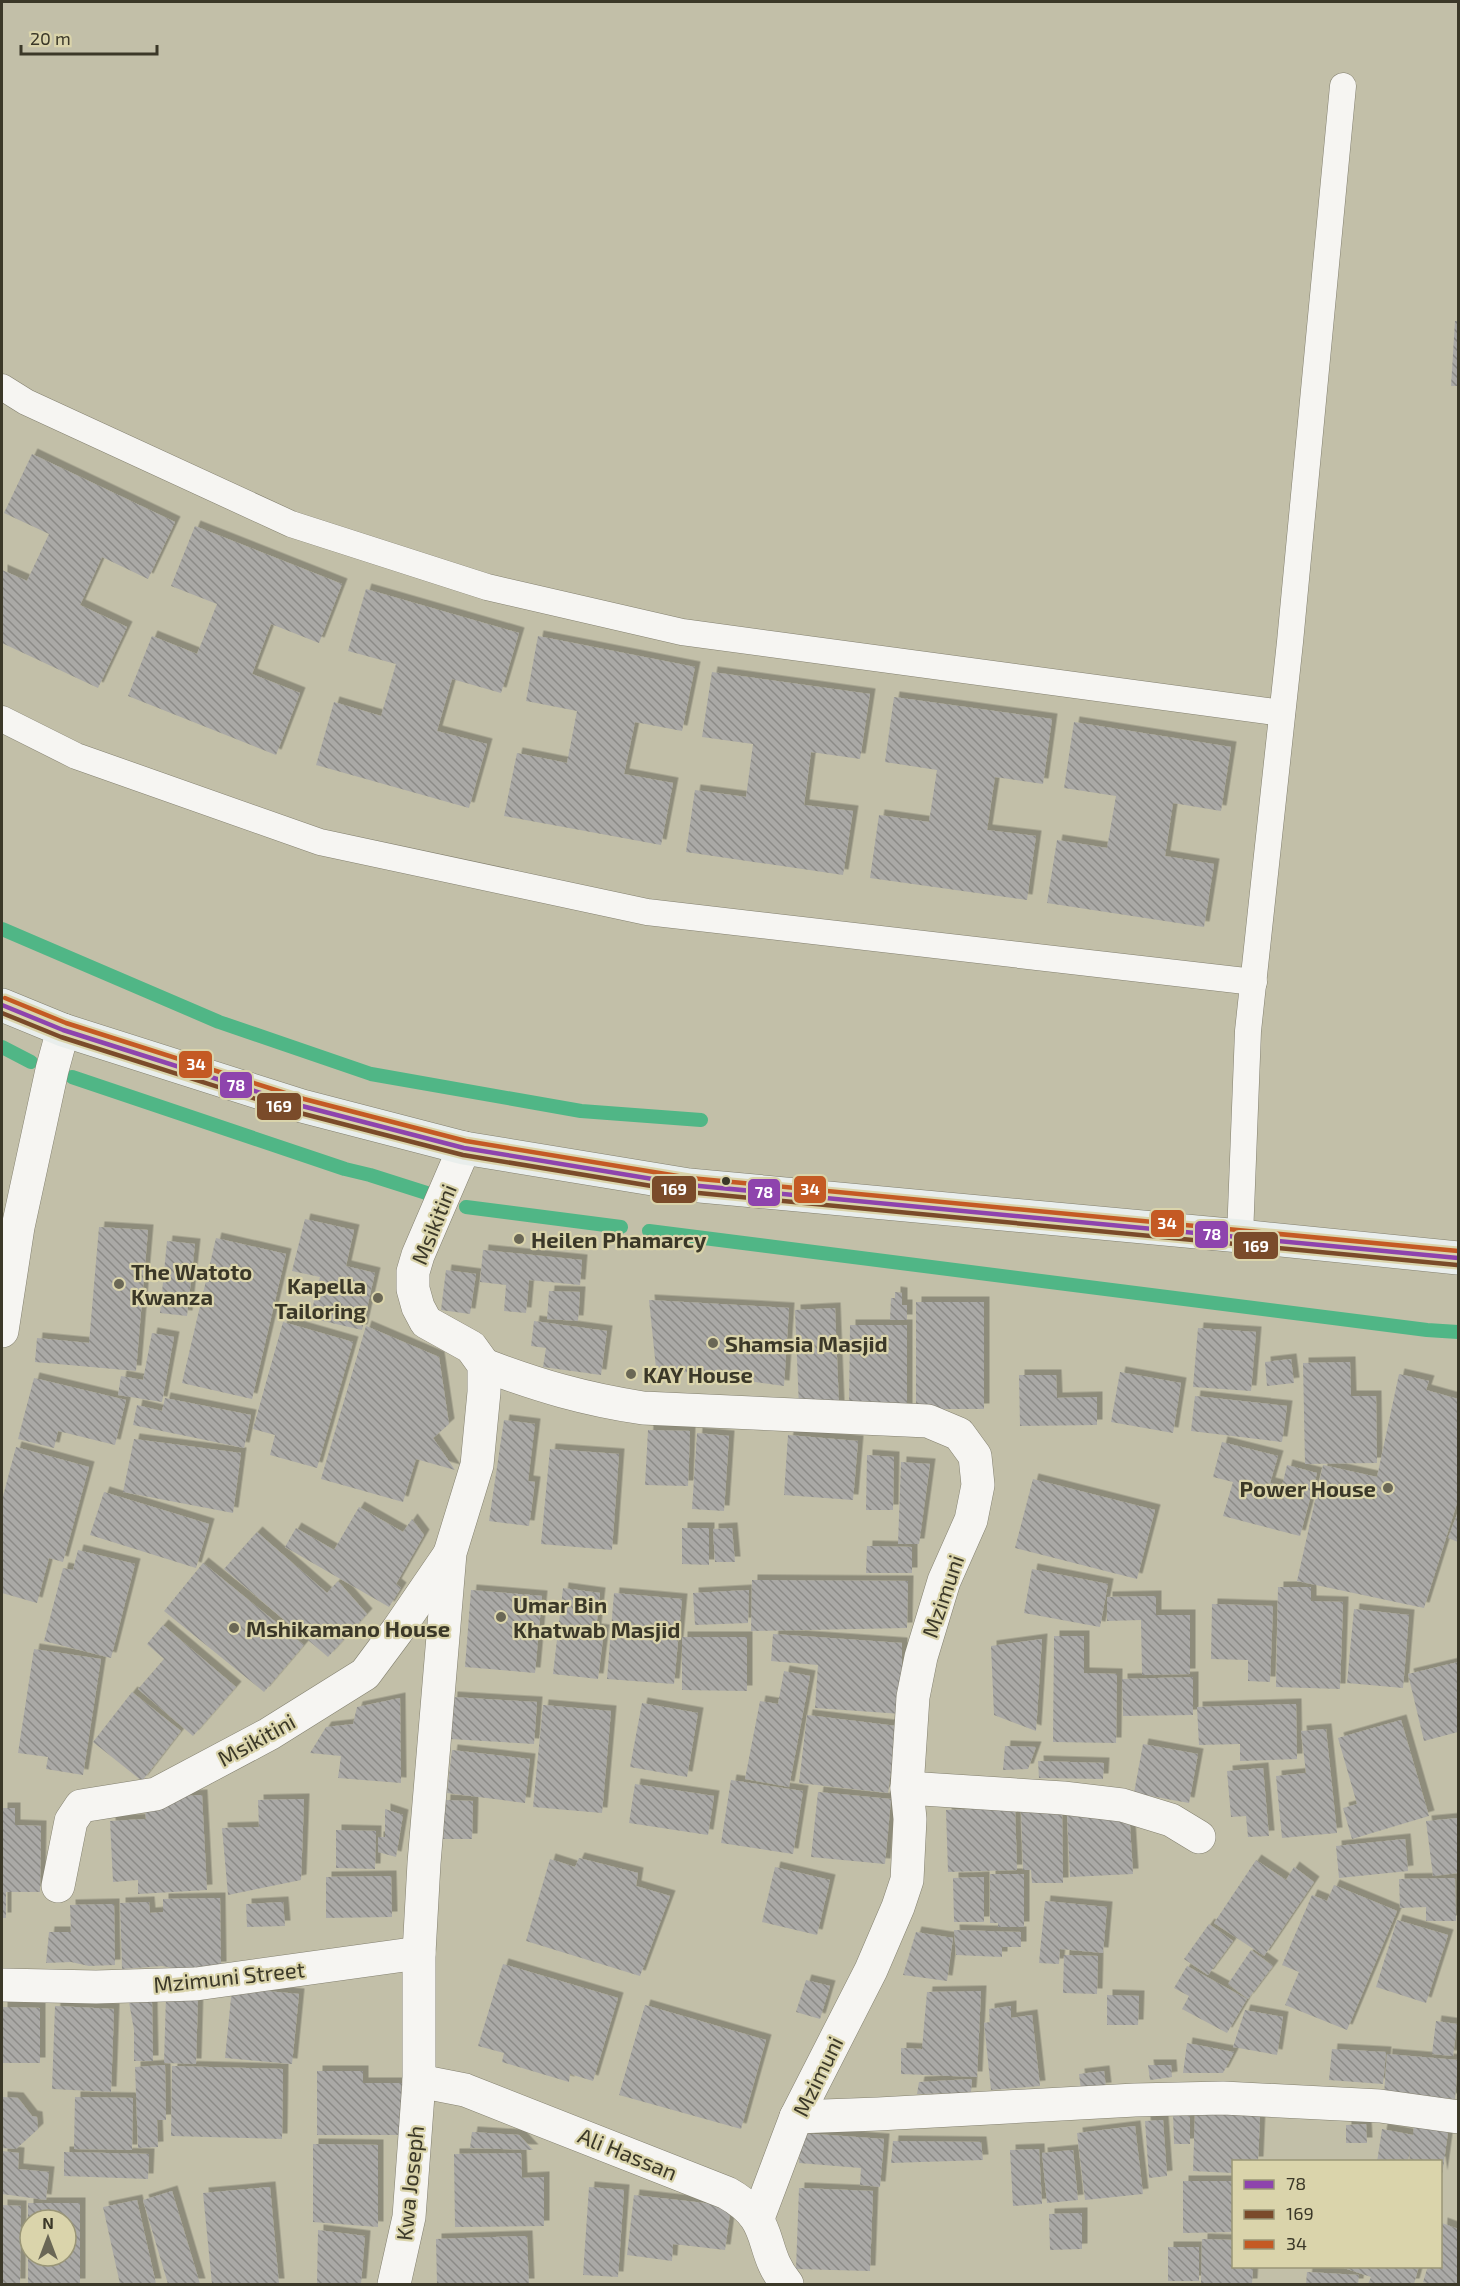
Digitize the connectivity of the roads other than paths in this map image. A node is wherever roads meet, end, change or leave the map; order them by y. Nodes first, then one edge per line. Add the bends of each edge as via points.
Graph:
1 (1343, 86) dead end
2 (2, 387) edge
3 (1282, 713) junction
4 (2, 719) edge
5 (1254, 982) junction
6 (2, 1005) edge
7 (63, 1030) junction
8 (464, 1148) junction
9 (1240, 1236) junction
10 (1458, 1258) edge
11 (2, 1331) edge
12 (484, 1365) junction
13 (450, 1553) junction
14 (907, 1788) junction
15 (1199, 1837) dead end
16 (58, 1886) dead end
17 (419, 1953) junction
18 (2, 1985) edge
19 (419, 2081) junction
20 (796, 2116) junction
21 (1458, 2117) edge
22 (758, 2218) junction
23 (394, 2284) edge
24 (787, 2284) edge

1 - 3 lane
2 - 3 lane via 26,402 291,524 487,586 682,632
3 - 5 lane
4 - 5 lane via 76,756 320,842 635,909
5 - 9 lane via 1248,1031
6 - 7 main road
7 - 8 main road via 302,1106
7 - 11 street via 18,1227
8 - 9 main road via 689,1185
8 - 12 street, Msikitini via 418,1255 413,1289 426,1322 471,1347
9 - 10 main road
12 - 13 street, Msikitini via 477,1465
12 - 14 street, Mzimuni via 597,1401 928,1421 959,1434 975,1456 978,1485 971,1520 944,1581 921,1657 913,1697
13 - 16 street, Msikitini via 365,1674 269,1734 156,1794 81,1806 71,1821
13 - 17 street, Msikitini
14 - 15 street via 1122,1805 1171,1820
14 - 20 street, Mzimuni via 907,1880 898,1907 871,1970
17 - 18 street, Mzimuni Street via 196,1984 96,1988
17 - 19 street, Msikitini
19 - 22 street, Ali Hassan via 465,2090 727,2193
19 - 23 street, Kwa Joseph via 409,2217
20 - 21 street via 1223,2098 1380,2106
20 - 22 street, Mzimuni
22 - 24 street, Ali Hassan via 770,2256

